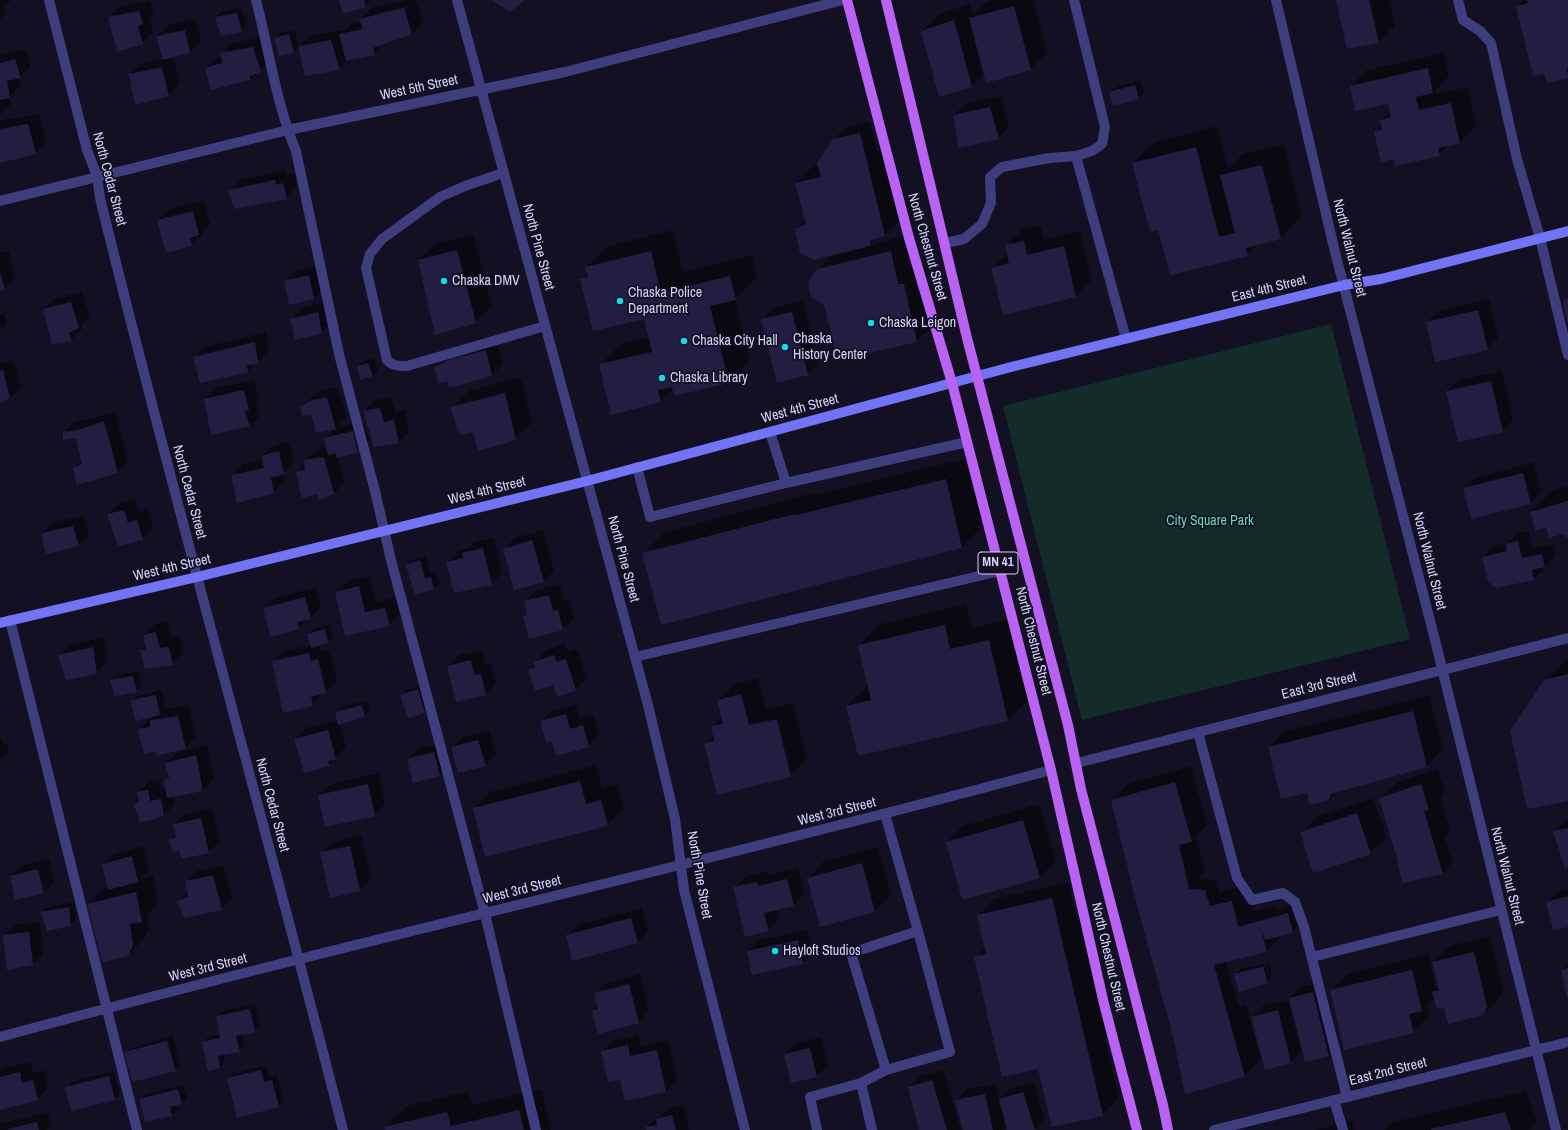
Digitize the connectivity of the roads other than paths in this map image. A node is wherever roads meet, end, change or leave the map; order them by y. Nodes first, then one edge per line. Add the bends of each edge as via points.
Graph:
1 (50, 0) edge
2 (256, 0) edge
3 (457, 0) edge
4 (843, 0) edge
5 (847, 0) edge
6 (886, 0) edge
7 (1074, 0) edge
8 (1276, 0) edge
9 (1458, 0) edge
10 (480, 89) junction
11 (288, 130) junction
12 (1076, 156) junction
13 (503, 173) junction
14 (97, 176) junction
15 (0, 201) edge
16 (1568, 231) edge
17 (1540, 238) junction
18 (945, 243) junction
19 (1344, 285) junction
20 (545, 326) junction
21 (1126, 339) junction
22 (1568, 355) edge
23 (977, 376) junction
24 (952, 383) junction
25 (770, 432) junction
26 (967, 442) junction
27 (637, 467) junction
28 (587, 481) junction
29 (786, 484) junction
30 (384, 531) junction
31 (1000, 571) junction
32 (197, 577) junction
33 (5, 622) edge
34 (1568, 638) edge
35 (635, 657) junction
36 (1442, 669) junction
37 (1198, 732) junction
38 (1077, 763) junction
39 (1051, 770) junction
40 (885, 814) junction
41 (680, 864) junction
42 (1501, 910) junction
43 (485, 914) junction
44 (918, 930) junction
45 (1312, 957) junction
46 (300, 960) junction
47 (106, 1008) junction
48 (0, 1036) edge
49 (1568, 1042) edge
50 (1535, 1050) junction
51 (886, 1070) junction
52 (861, 1083) junction
53 (1347, 1097) junction
54 (1334, 1100) junction
55 (137, 1130) edge
56 (343, 1130) edge
57 (536, 1130) edge
58 (745, 1130) edge
59 (817, 1130) edge
60 (872, 1130) edge
61 (1137, 1130) edge
62 (1168, 1130) edge
63 (1214, 1130) edge
64 (1343, 1130) edge
65 (1556, 1130) edge

1 - 14 street, North Cedar Street via 87,150
2 - 11 street
3 - 10 street, North Pine Street
4 - 10 street, West 5th Street via 565,72
5 - 24 main road, North Chestnut Street / MN 41 via 909,238
6 - 18 main road, North Chestnut Street / MN 41
7 - 12 street via 1105,127 1102,144 1092,151
8 - 19 street, North Walnut Street
9 - 17 street via 1463,20 1480,31 1491,44 1517,159
10 - 11 street, West 5th Street
10 - 13 street, North Pine Street
11 - 14 street, West 5th Street
11 - 30 street via 296,151 339,354
12 - 18 street via 1002,167 990,177 990,203 982,224 964,239
12 - 21 street
13 - 20 street, North Pine Street
13 - 20 street via 440,197 382,239 370,254 366,268 387,360 391,364 407,366
14 - 15 street, West 5th Street
14 - 32 street, North Cedar Street via 100,198 137,347
16 - 17 street, East 4th Street
17 - 19 street, East 4th Street via 1381,279
17 - 22 street
18 - 23 main road, North Chestnut Street / MN 41
19 - 21 street, East 4th Street
19 - 36 street, North Walnut Street
20 - 28 street, North Pine Street
21 - 23 street, East 4th Street
23 - 24 street, West 4th Street
23 - 38 main road, North Chestnut Street / MN 41
24 - 25 street, West 4th Street
24 - 26 main road, North Chestnut Street / MN 41
25 - 27 street, West 4th Street
25 - 29 street
26 - 29 street
26 - 31 main road, North Chestnut Street / MN 41
27 - 28 street, West 4th Street
27 - 29 street via 650,517
28 - 30 street, West 4th Street
28 - 35 street, North Pine Street
30 - 32 street, West 4th Street
30 - 43 street
31 - 35 street
31 - 39 main road, North Chestnut Street / MN 41
32 - 33 street, West 4th Street
32 - 46 street, North Cedar Street
33 - 47 street
34 - 36 street, East 3rd Street
35 - 41 street, North Pine Street via 675,819
36 - 37 street, East 3rd Street
36 - 42 street, North Walnut Street
37 - 38 street, East 3rd Street
37 - 45 street via 1237,878 1252,900 1283,893 1295,902
38 - 62 main road, North Chestnut Street / MN 41 via 1081,788
39 - 40 street, West 3rd Street
39 - 61 main road, North Chestnut Street / MN 41 via 1104,1004
40 - 41 street, West 3rd Street
40 - 44 street
41 - 43 street, West 3rd Street
41 - 58 street, North Pine Street via 686,898
42 - 45 street
42 - 50 street, North Walnut Street
43 - 46 street, West 3rd Street
43 - 57 street
44 - 51 street via 950,1052
44 - 51 street via 851,953
45 - 53 street
46 - 47 street, West 3rd Street
46 - 56 street, North Cedar Street
47 - 48 street, West 3rd Street
47 - 55 street
49 - 50 street, East 2nd Street
50 - 53 street, East 2nd Street
50 - 65 street, North Walnut Street
51 - 52 street
52 - 59 street via 810,1097
52 - 60 street
53 - 54 street, East 2nd Street
54 - 63 street, East 2nd Street
54 - 64 street

